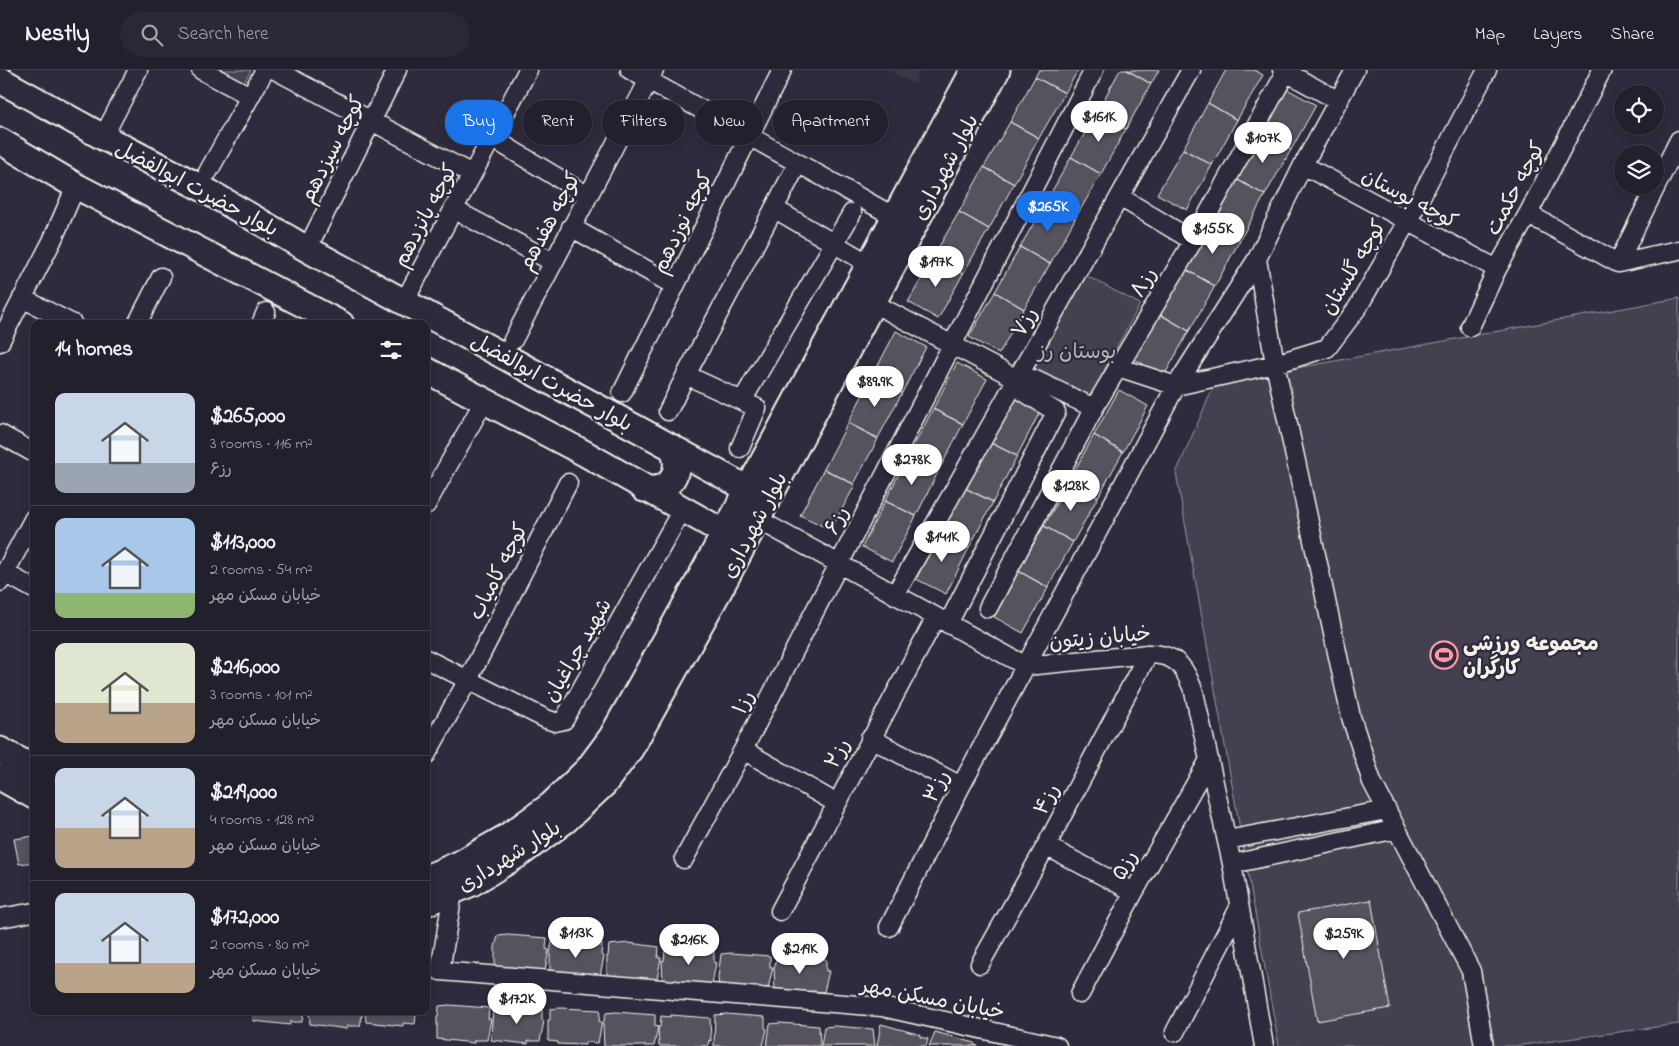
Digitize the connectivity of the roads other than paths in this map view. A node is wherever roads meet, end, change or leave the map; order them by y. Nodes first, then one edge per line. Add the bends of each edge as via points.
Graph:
1 (138, 70) edge
2 (201, 70) edge
3 (265, 70) edge
4 (275, 70) edge
5 (397, 70) edge
6 (528, 70) edge
7 (630, 70) edge
8 (782, 70) edge
9 (974, 70) edge
10 (997, 70) edge
11 (1094, 70) edge
12 (1191, 70) edge
13 (1355, 70) edge
14 (1488, 70) edge
15 (1601, 70) edge
16 (1284, 71) edge
17 (651, 75) edge
18 (0, 80) edge
19 (250, 96) junction
20 (512, 100) edge
21 (1339, 101) junction
22 (695, 102) edge
23 (763, 108) edge
24 (371, 121) junction
25 (103, 137) junction
26 (1679, 140) edge
27 (0, 141) edge
28 (763, 144) edge
29 (488, 145) edge
30 (504, 145) edge
31 (745, 145) edge
32 (798, 163) junction
33 (1303, 165) junction
34 (208, 172) dead end
35 (472, 174) junction
36 (76, 186) junction
37 (588, 196) junction
38 (1120, 197) junction
39 (453, 209) junction
40 (775, 209) junction
41 (852, 213) dead end
42 (1528, 214) junction
43 (895, 217) junction
44 (1406, 222) junction
45 (571, 227) junction
46 (1193, 241) junction
47 (834, 244) junction
48 (307, 249) junction
49 (1679, 250) edge
50 (1257, 260) junction
51 (553, 262) junction
52 (1618, 263) junction
53 (869, 264) junction
54 (1497, 269) junction
55 (161, 277) dead end
56 (675, 286) junction
57 (22, 298) junction
58 (404, 302) junction
59 (872, 303) junction
60 (65, 320) edge
61 (139, 320) edge
62 (333, 320) edge
63 (1470, 327) dead end
64 (513, 340) dead end
65 (0, 342) edge
66 (954, 344) junction
67 (1276, 364) junction
68 (1118, 367) junction
69 (430, 372) edge
70 (686, 375) junction
71 (1018, 379) junction
72 (1176, 386) junction
73 (622, 394) dead end
74 (484, 401) junction
75 (742, 401) junction
76 (1094, 408) junction
77 (668, 411) dead end
78 (0, 434) edge
79 (673, 448) junction
80 (740, 448) dead end
81 (30, 451) edge
82 (568, 483) dead end
83 (644, 489) junction
84 (748, 489) junction
85 (430, 498) edge
86 (682, 510) junction
87 (757, 519) junction
88 (30, 526) edge
89 (725, 533) junction
90 (839, 564) junction
91 (3, 578) edge
92 (30, 588) edge
93 (896, 595) junction
94 (988, 608) dead end
95 (942, 620) junction
96 (1148, 654) junction
97 (430, 660) edge
98 (1026, 666) junction
99 (468, 680) junction
100 (870, 738) junction
101 (430, 748) edge
102 (0, 750) edge
103 (743, 750) junction
104 (1209, 760) junction
105 (30, 761) edge
106 (30, 765) edge
107 (961, 786) junction
108 (17, 787) edge
109 (836, 802) junction
110 (1387, 810) junction
111 (1397, 829) junction
112 (1226, 840) junction
113 (1046, 846) junction
114 (684, 859) dead end
115 (1232, 864) junction
116 (430, 876) edge
117 (453, 892) junction
118 (1134, 892) junction
119 (430, 901) edge
120 (1239, 908) junction
121 (780, 911) dead end
122 (30, 913) edge
123 (0, 918) edge
124 (889, 927) dead end
125 (980, 964) dead end
126 (433, 970) edge
127 (1080, 994) dead end
128 (1175, 1032) dead end
129 (1057, 1046) edge
130 (1264, 1046) edge
131 (1484, 1046) edge

1 - 25 street
2 - 19 street
3 - 19 street
4 - 24 street
5 - 24 street, کوچه سیزدهم
6 - 20 street, کوچه پانزدهم
7 - 17 street
8 - 23 street, کوچه نوزدهم
9 - 43 main road, بلوار شهرداری
10 - 59 main road, بلوار شهرداری
11 - 66 street, رز۶
12 - 38 street, رز۷
13 - 21 street, رز۳
14 - 44 street, کوچه گلستان
15 - 42 street, کوچه حکمت
16 - 21 street
16 - 46 street, رز۸
17 - 22 street
17 - 37 street, کوچه هفدهم
18 - 25 main road, بلوار حضرت ابوالفضل
19 - 34 street
21 - 33 street, رز۳
24 - 35 street
24 - 48 street, کوچه سیزدهم
25 - 48 main road, بلوار حضرت ابوالفضل via 200,187
26 - 52 street
27 - 36 main road
28 - 32 street
29 - 35 street, کوچه پانزدهم
30 - 37 street
31 - 56 street, کوچه نوزدهم
32 - 40 street
32 - 43 street
33 - 44 street, کوچه بوستان
33 - 50 street, رز۳
35 - 39 street, کوچه پانزدهم
36 - 57 street
36 - 62 main road
37 - 45 street, کوچه هفدهم
38 - 46 street
38 - 71 street, رز۷
39 - 51 street
39 - 58 street, کوچه پانزدهم
40 - 47 street
40 - 70 street
41 - 47 street
42 - 52 street
42 - 54 street, کوچه حکمت
43 - 53 main road, بلوار شهرداری
44 - 54 street, کوچه بوستان
44 - 67 street, کوچه گلستان via 1358,306 1327,348
45 - 51 street, کوچه هفدهم
45 - 56 street
46 - 68 street, رز۸
47 - 53 street
47 - 75 street
48 - 58 main road, بلوار حضرت ابوالفضل
49 - 52 street
50 - 67 street
50 - 72 street, رز۳
51 - 64 street, کوچه هفدهم
53 - 84 main road, بلوار شهرداری
54 - 63 street, کوچه حکمت
55 - 61 street
56 - 73 street, کوچه نوزدهم
57 - 60 street
57 - 65 street
58 - 79 main road, بلوار حضرت ابوالفضل
59 - 66 street
59 - 87 main road, بلوار شهرداری
66 - 71 street
66 - 90 street, رز۶
67 - 72 street, کوچه گلستان
67 - 110 street via 1351,717 1372,782
68 - 72 street
68 - 76 street, رز۸
69 - 74 main road
70 - 75 street
70 - 77 street
71 - 76 street via 1033,379
71 - 93 street, رز۷
71 - 95 street, رز۲ via 1024,392 1056,412
72 - 98 street, رز۳
74 - 83 main road via 584,453
74 - 85 street
75 - 80 street via 757,408
76 - 94 street, رز۸
78 - 81 street
79 - 83 main road via 677,464 673,478 661,488
79 - 84 main road, بلوار حضرت ابوالفضل
82 - 99 street, کوچه کامیاب
83 - 86 main road
84 - 87 main road
84 - 89 main road, بلوار شهرداری
86 - 89 main road
86 - 99 street, شهید چراغیان via 564,720 546,719
87 - 89 main road
87 - 90 street, خیابان زیتون
87 - 117 main road, بلوار شهرداری via 631,748 604,784 566,820 520,853
88 - 91 street
89 - 116 main road, بلوار شهرداری via 638,692 588,769 550,805 508,836
90 - 93 street, خیابان زیتون
90 - 103 street, رز۱
91 - 92 street
93 - 95 street, خیابان زیتون
95 - 98 street, خیابان زیتون
95 - 100 street, رز۲
96 - 98 street, خیابان زیتون
96 - 104 street, خیابان زیتون via 1164,654 1184,668 1194,692
96 - 113 street, رز۴
97 - 99 street
98 - 107 street, رز۳
99 - 101 street, کوچه کامیاب
100 - 107 street
100 - 109 street, رز۲
102 - 105 main road
103 - 109 street
103 - 114 street, رز۱
104 - 112 street, خیابان زیتون
104 - 118 street, رز۵
106 - 108 street
107 - 124 street, رز۳
109 - 121 street, رز۲
110 - 111 street
110 - 112 street
111 - 115 street
111 - 131 street via 1471,971
112 - 115 street, خیابان زیتون
113 - 118 street
113 - 125 street, رز۴
115 - 120 street, خیابان زیتون
117 - 119 main road, بلوار شهرداری
117 - 126 street, خیابان مسکن مهر
118 - 127 street, رز۵
120 - 128 street
120 - 130 street, خیابان زیتون
122 - 123 street
126 - 129 street, خیابان مسکن مهر via 882,1007

